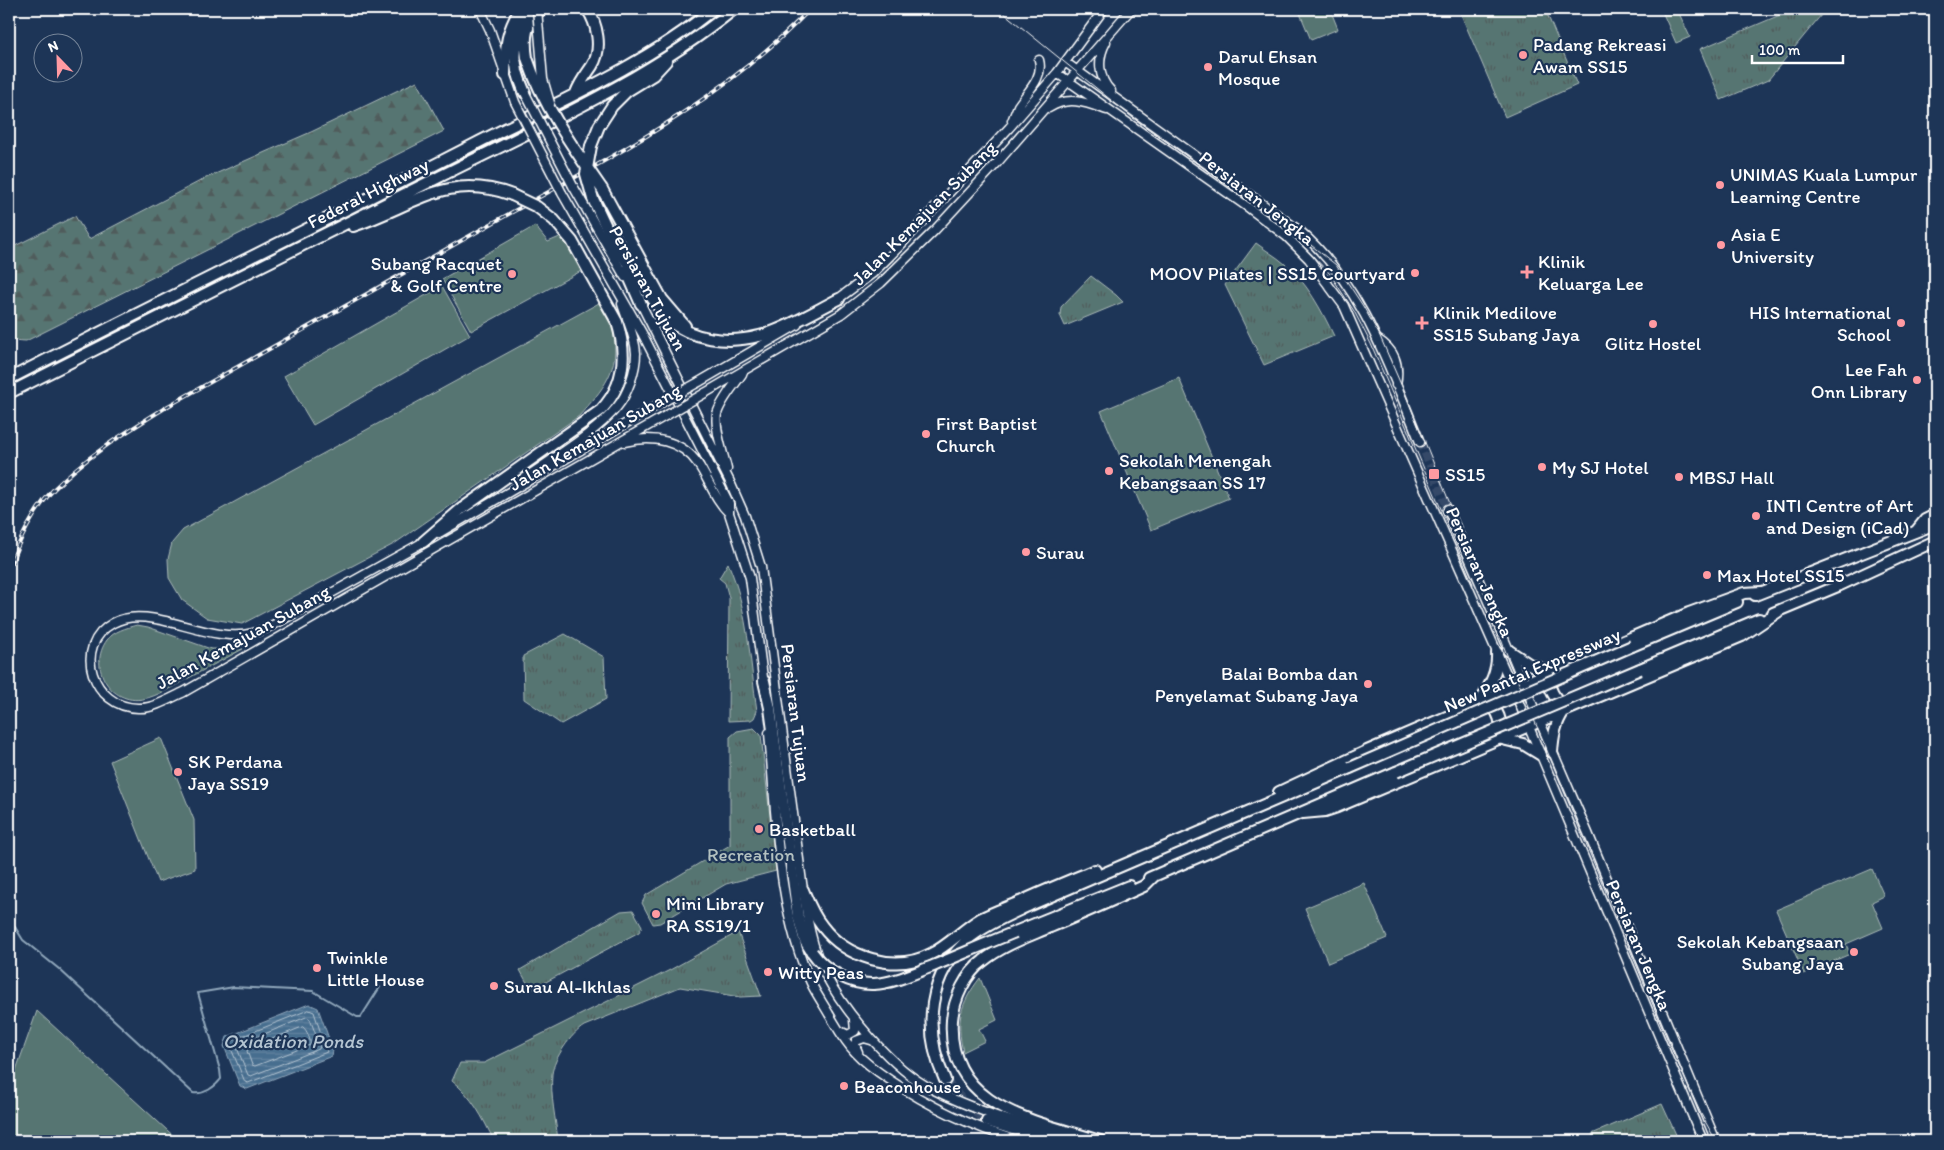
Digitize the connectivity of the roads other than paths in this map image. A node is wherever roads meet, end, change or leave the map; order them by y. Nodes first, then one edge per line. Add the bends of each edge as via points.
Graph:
1 (480, 9) edge
2 (520, 9) edge
3 (535, 9) edge
4 (542, 9) edge
5 (578, 9) edge
6 (587, 9) edge
7 (713, 9) edge
8 (734, 9) edge
9 (1104, 9) edge
10 (1131, 9) edge
11 (594, 25) junction
12 (1115, 27) junction
13 (674, 53) junction
14 (1039, 60) dead end
15 (1065, 62) junction
16 (1077, 70) junction
17 (1057, 73) junction
18 (505, 75) junction
19 (1068, 81) junction
20 (525, 93) joint
21 (576, 93) junction
22 (1124, 105) junction
23 (552, 110) junction
24 (1045, 110) junction
25 (1118, 115) junction
26 (1009, 128) junction
27 (988, 151) junction
28 (997, 163) junction
29 (324, 235) junction
30 (617, 248) junction
31 (615, 286) junction
32 (839, 299) junction
33 (641, 304) junction
34 (695, 335) junction
35 (744, 372) junction
36 (9, 379) edge
37 (9, 393) edge
38 (1420, 442) tunnel mouth
39 (615, 445) junction
40 (730, 482) junction
41 (1448, 509) tunnel mouth
42 (478, 510) junction
43 (729, 513) junction
44 (1935, 515) edge
45 (1935, 524) edge
46 (1916, 531) junction
47 (1935, 541) edge
48 (423, 542) junction
49 (1935, 546) edge
50 (1916, 549) junction
51 (1761, 592) junction
52 (1779, 611) junction
53 (1508, 650) junction
54 (1497, 653) junction
55 (1550, 672) junction
56 (764, 681) junction
57 (1517, 686) junction
58 (1481, 701) junction
59 (1566, 710) junction
60 (1538, 722) junction
61 (1528, 726) junction
62 (1497, 738) junction
63 (1552, 752) junction
64 (1540, 755) junction
65 (1303, 813) junction
66 (1241, 816) junction
67 (1146, 855) junction
68 (1154, 876) junction
69 (802, 890) junction
70 (1639, 957) junction
71 (1629, 962) junction
72 (854, 1018) junction
73 (840, 1031) junction
74 (871, 1040) junction
75 (862, 1059) junction
76 (945, 1080) tunnel mouth
77 (987, 1121) tunnel mouth
78 (1019, 1141) edge
79 (1051, 1141) edge
80 (1075, 1141) edge
81 (1100, 1141) edge
82 (1703, 1141) edge
83 (1716, 1141) edge

1 - 18 main road, Persiaran Tujuan
2 - 18 highway via 506,42
3 - 20 highway via 525,18 518,40 517,70
3 - 23 main road, bridge via 543,79
4 - 23 highway, bridge via 528,25 525,38 527,58
5 - 11 highway
6 - 11 highway
7 - 21 highway, Federal Highway via 667,42
8 - 13 highway, Federal Highway
9 - 15 main road, Jalan Kemajuan Subang
10 - 12 main road, Jalan Kemajuan Subang
11 - 21 highway via 596,59
12 - 16 main road, Jalan Kemajuan Subang
12 - 22 main road via 1102,49 1101,75
13 - 29 highway, Federal Highway via 519,137
13 - 30 highway, bridge via 653,75 614,103 591,146 586,174 593,199
14 - 26 main road via 1038,78 1018,107
15 - 16 main road, Persiaran Jengka
15 - 17 main road, Jalan Kemajuan Subang
16 - 19 main road, Jalan Kemajuan Subang
16 - 22 main road, Persiaran Jengka
17 - 19 main road, Persiaran Jengka
17 - 26 main road, Jalan Kemajuan Subang
18 - 31 main road, Persiaran Tujuan, bridge via 515,102 562,193
19 - 24 main road, Jalan Kemajuan Subang
19 - 25 main road, Persiaran Jengka
20 - 33 main road, Persiaran Tujuan, bridge via 573,186
21 - 36 highway, Federal Highway
22 - 38 main road, Persiaran Jengka via 1319,248 1350,288 1377,338 1388,346 1399,369 1396,385
23 - 34 highway, bridge via 611,203 665,304
24 - 25 main road via 1056,103 1072,100
24 - 28 main road, Jalan Kemajuan Subang
25 - 54 main road, Persiaran Jengka via 1286,236 1330,285 1344,306
26 - 27 main road, Jalan Kemajuan Subang
27 - 28 main road via 1001,150
27 - 32 main road, Jalan Kemajuan Subang via 873,273
28 - 35 main road, Jalan Kemajuan Subang via 881,283 841,314
29 - 37 highway, Federal Highway
29 - 48 highway, bridge via 374,219 427,194 449,188 483,187 512,195 554,220 572,241 621,334 624,357 619,383 602,410 460,510
30 - 33 highway
30 - 34 highway via 664,314 674,324
31 - 42 main road via 636,353 629,385 618,406 598,426
31 - 43 main road, Persiaran Tujuan via 729,503
32 - 34 highway via 760,336 713,339
32 - 42 main road, Jalan Kemajuan Subang, bridge
33 - 40 main road, Persiaran Tujuan
35 - 39 main road, Jalan Kemajuan Subang, bridge
35 - 40 main road via 728,392 718,414 718,429
39 - 43 main road via 638,439 656,439 686,450
39 - 48 main road, Jalan Kemajuan Subang via 184,692 154,705 132,708 113,701 94,678 90,656 94,642 103,630 123,618 140,616 222,635 255,633
40 - 69 main road, Persiaran Tujuan via 761,567
41 - 53 main road, Persiaran Jengka
42 - 48 main road, Jalan Kemajuan Subang
43 - 56 main road, Persiaran Tujuan via 750,578
44 - 46 highway via 1925,520
45 - 46 highway, New Pantai Expressway
46 - 51 highway, New Pantai Expressway
47 - 50 highway
49 - 50 highway
50 - 52 highway
51 - 55 highway via 1744,593 1689,613
51 - 66 highway, New Pantai Expressway, bridge
52 - 59 highway via 1742,636
52 - 65 highway, bridge
53 - 55 highway via 1529,664
53 - 57 main road, Persiaran Jengka
54 - 57 main road, Persiaran Jengka
54 - 58 highway via 1495,674
55 - 57 highway
55 - 59 highway via 1550,688
56 - 68 highway, bridge via 801,930 816,958 828,970 861,983 884,983
56 - 73 main road, Persiaran Tujuan via 782,880 789,917 812,986
57 - 58 highway
57 - 60 main road, Persiaran Jengka
57 - 61 main road, Persiaran Jengka
58 - 62 highway via 1496,708 1500,721
58 - 66 highway via 1257,802
59 - 60 highway
59 - 63 highway via 1557,722
60 - 61 highway
60 - 63 main road, Persiaran Jengka
61 - 62 highway
61 - 64 main road, Persiaran Jengka
62 - 64 highway via 1522,744
62 - 65 highway via 1337,807
63 - 70 main road, Persiaran Jengka
64 - 71 main road, Persiaran Jengka
65 - 68 highway
66 - 67 highway, New Pantai Expressway
67 - 69 highway via 1126,858 990,914 932,954 903,963 875,960 842,944 822,926
67 - 76 highway via 1005,917 972,937 960,949 938,983 930,1016 934,1052
68 - 81 highway via 1144,886 995,952 970,974 952,1017 951,1036 962,1071 982,1096 1010,1111
69 - 72 main road, Persiaran Tujuan via 824,973
70 - 71 main road
70 - 83 main road, Persiaran Jengka
71 - 82 main road, Persiaran Jengka
72 - 73 main road via 855,1031 848,1034
72 - 74 main road, Persiaran Tujuan
73 - 75 main road, Persiaran Tujuan
74 - 75 main road via 856,1041
74 - 80 main road, Persiaran Tujuan via 931,1089
75 - 78 main road, Persiaran Tujuan via 931,1106
77 - 79 highway

